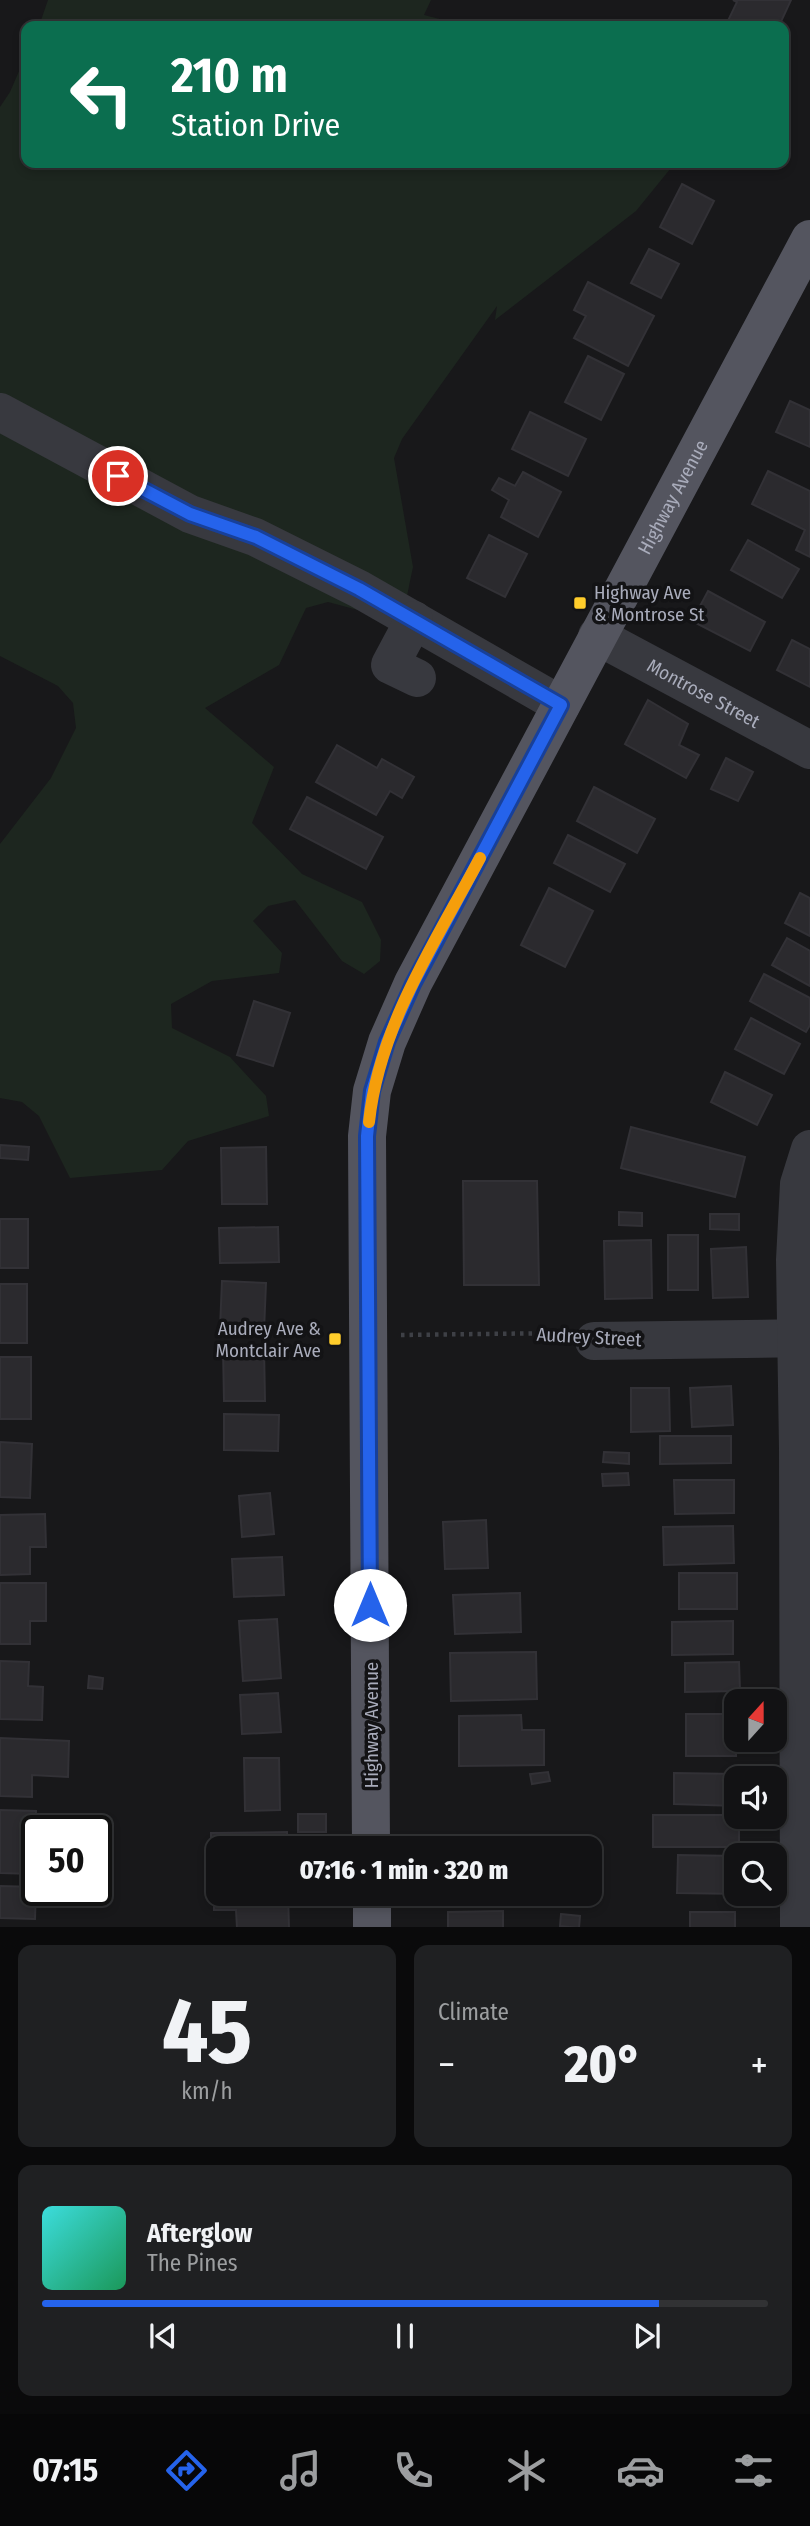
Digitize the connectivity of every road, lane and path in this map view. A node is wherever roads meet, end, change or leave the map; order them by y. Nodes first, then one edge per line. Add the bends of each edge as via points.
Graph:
1 (810, 239) edge
2 (0, 412) edge
3 (414, 620) junction
4 (597, 636) junction
5 (390, 665) dead end
6 (561, 705) junction
7 (806, 737) edge
8 (810, 1149) edge
9 (368, 1335) junction
10 (803, 1338) edge
11 (594, 1341) joint
12 (804, 1625) edge
13 (371, 1836) edge
14 (372, 1906) edge
15 (372, 1927) edge
16 (799, 1927) edge

1 - 4 main road, Highway Avenue
2 - 3 street via 190,514 256,537
3 - 5 street
3 - 6 street
4 - 6 main road, Highway Avenue
4 - 7 street, Montrose Street
6 - 9 main road, Highway Avenue via 413,984 383,1054 372,1091 367,1136
8 - 10 street via 799,1184 795,1260
9 - 11 path, Audrey Street via 579,1333
9 - 13 main road, Highway Avenue
10 - 11 street, Audrey Street
10 - 12 street via 798,1449
12 - 16 street
14 - 15 main road

